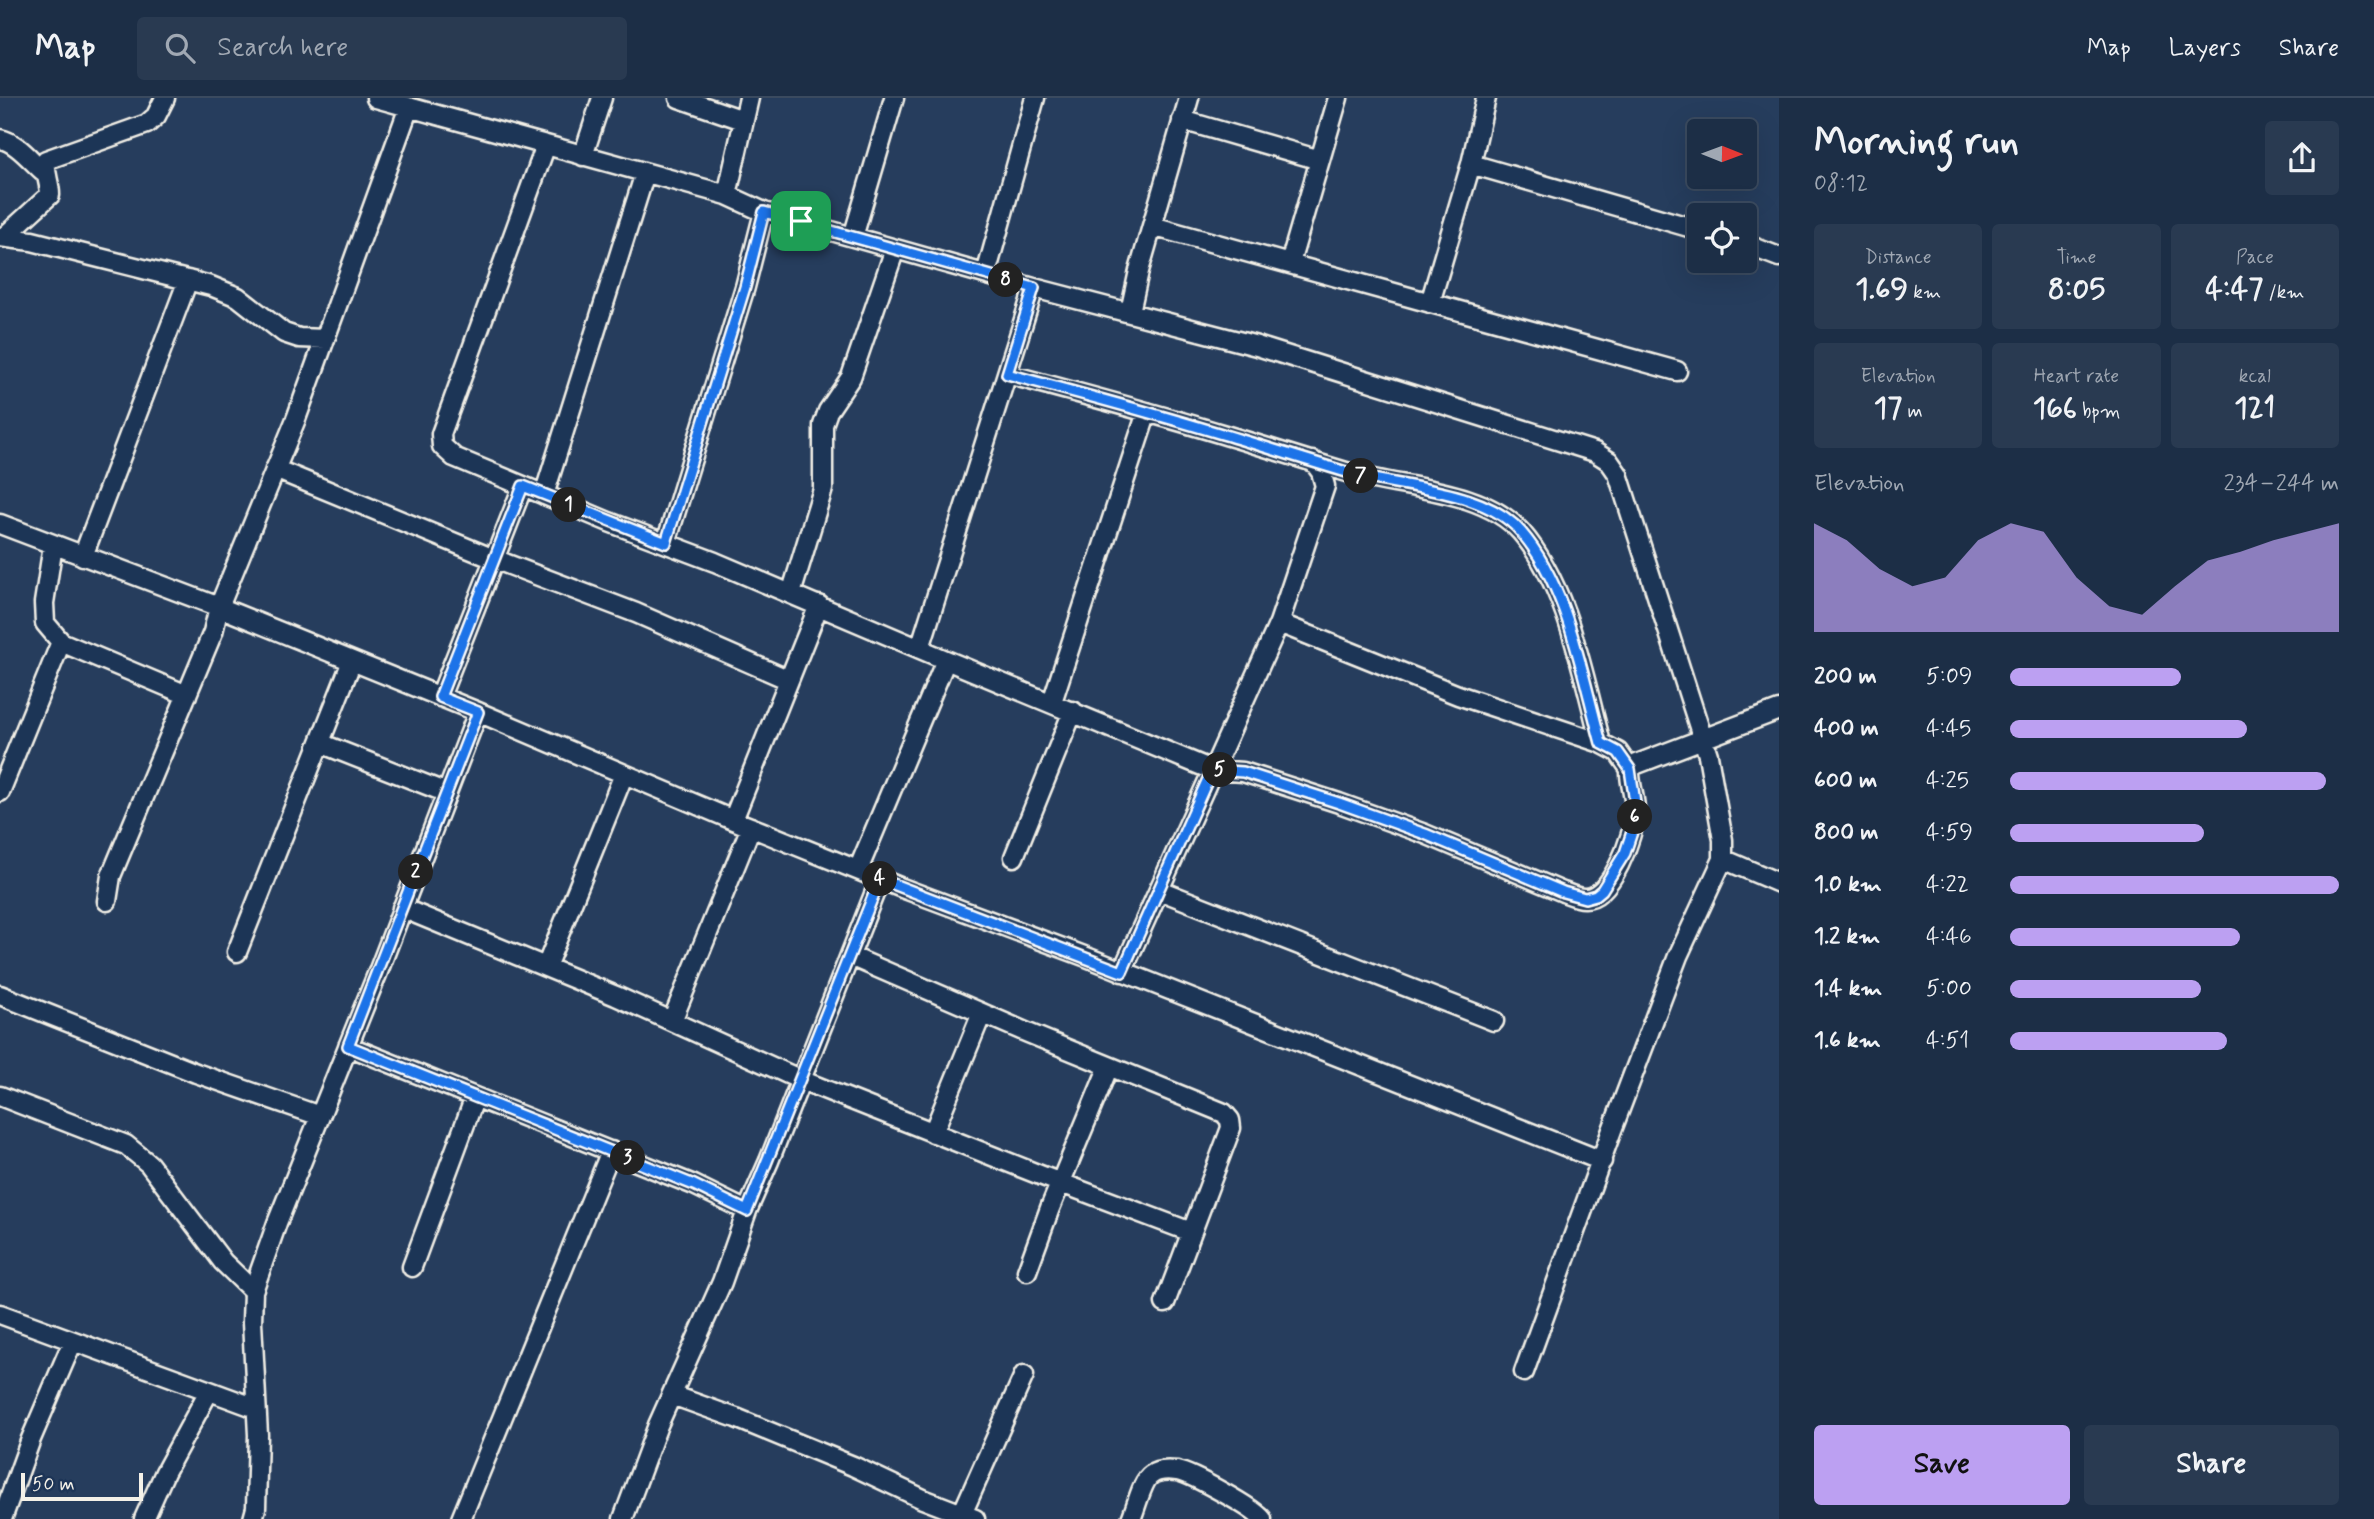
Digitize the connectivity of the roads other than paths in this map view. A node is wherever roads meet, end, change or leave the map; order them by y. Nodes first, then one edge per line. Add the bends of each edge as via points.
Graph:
1 (165, 98) edge
2 (376, 98) edge
3 (601, 98) edge
4 (680, 98) edge
5 (749, 98) edge
6 (894, 98) edge
7 (1035, 98) edge
8 (1189, 98) edge
9 (1338, 98) edge
10 (1486, 98) edge
11 (409, 107) junction
12 (743, 120) junction
13 (1182, 120) junction
14 (0, 139) edge
15 (546, 145) junction
16 (583, 156) junction
17 (1320, 159) junction
18 (1471, 164) junction
19 (44, 172) junction
20 (645, 173) junction
21 (727, 195) junction
22 (764, 212) junction
23 (1152, 226) junction
24 (1687, 227) edge
25 (2, 237) edge
26 (853, 237) junction
27 (895, 249) junction
28 (1757, 249) edge
29 (1779, 257) edge
30 (1290, 263) junction
31 (986, 274) junction
32 (188, 280) junction
33 (1034, 288) junction
34 (1430, 303) junction
35 (1130, 312) junction
36 (325, 339) junction
37 (1677, 372) dead end
38 (1007, 374) junction
39 (1147, 412) junction
40 (1313, 461) junction
41 (275, 469) junction
42 (523, 486) junction
43 (544, 495) junction
44 (0, 524) edge
45 (666, 543) junction
46 (53, 545) junction
47 (83, 556) junction
48 (494, 559) junction
49 (791, 594) junction
50 (819, 606) junction
51 (219, 607) junction
52 (1279, 623) junction
53 (61, 642) junction
54 (920, 648) junction
55 (946, 660) junction
56 (352, 661) junction
57 (789, 680) junction
58 (187, 695) junction
59 (440, 697) junction
60 (1052, 702) junction
61 (1779, 709) edge
62 (1073, 711) junction
63 (478, 712) junction
64 (1702, 737) junction
65 (320, 743) junction
66 (1601, 743) junction
67 (1630, 769) junction
68 (1212, 770) junction
69 (624, 774) junction
70 (0, 792) edge
71 (447, 793) junction
72 (733, 820) junction
73 (751, 827) junction
74 (1014, 857) dead end
75 (1723, 859) junction
76 (858, 870) junction
77 (880, 879) junction
78 (1779, 883) edge
79 (1159, 890) junction
80 (107, 901) dead end
81 (402, 908) junction
82 (237, 952) dead end
83 (850, 956) junction
84 (546, 967) junction
85 (1122, 972) junction
86 (0, 995) edge
87 (982, 1013) junction
88 (672, 1021) junction
89 (1494, 1021) dead end
90 (348, 1046) junction
91 (1109, 1066) junction
92 (801, 1080) junction
93 (0, 1096) edge
94 (475, 1097) junction
95 (320, 1116) junction
96 (933, 1133) junction
97 (611, 1151) junction
98 (1602, 1161) junction
99 (1060, 1183) junction
100 (747, 1211) junction
101 (1191, 1232) junction
102 (412, 1267) dead end
103 (1027, 1270) dead end
104 (253, 1291) junction
105 (1165, 1303) dead end
106 (0, 1314) edge
107 (73, 1341) junction
108 (1524, 1372) dead end
109 (1024, 1375) dead end
110 (209, 1391) junction
111 (672, 1395) junction
112 (256, 1409) junction
113 (968, 1516) edge
114 (2, 1519) edge
115 (144, 1519) edge
116 (253, 1519) edge
117 (461, 1519) edge
118 (623, 1519) edge
119 (1131, 1519) edge
120 (1262, 1519) edge

1 - 19 street via 147,124 54,156 46,160
2 - 11 street
3 - 16 street
4 - 12 street
5 - 12 street
6 - 26 street
7 - 31 street
8 - 13 street
9 - 17 street
10 - 18 street
11 - 15 street
11 - 36 street
12 - 21 street
13 - 17 street
13 - 23 street
14 - 19 street
15 - 16 street
15 - 42 street via 441,434 442,446 454,457
16 - 20 street
17 - 30 street
18 - 24 street
18 - 34 street
19 - 25 street via 50,195
20 - 21 street
20 - 43 street
21 - 22 street
22 - 26 street
22 - 45 street
23 - 30 street
23 - 35 street
25 - 32 street
26 - 27 street
27 - 31 street
27 - 49 street via 851,377 823,425 823,489
28 - 29 street
30 - 34 street
31 - 33 street
32 - 36 street via 238,297 284,333
32 - 47 street
33 - 35 street
33 - 38 street
34 - 37 street
35 - 64 street via 1351,374 1595,452 1609,461 1618,474
36 - 41 street
38 - 39 street
38 - 54 street
39 - 40 street
39 - 60 street
40 - 52 street via 1325,486
40 - 66 street via 1483,505 1521,532 1541,560 1566,614
41 - 48 street
41 - 51 street
42 - 43 street
42 - 48 street
43 - 45 street
44 - 46 street
45 - 49 street
46 - 47 street
46 - 53 street via 45,623
47 - 51 street
48 - 57 street via 636,613
48 - 59 street
49 - 50 street
50 - 54 street
50 - 57 street
51 - 56 street
51 - 58 street
52 - 66 street via 1458,695
52 - 68 street
53 - 58 street
53 - 70 street
54 - 55 street
55 - 60 street
55 - 76 street
56 - 59 street
56 - 65 street
57 - 72 street
58 - 80 street via 111,876
59 - 63 street
60 - 62 street
61 - 64 street
62 - 68 street
62 - 74 street
63 - 69 street
63 - 71 street
64 - 67 street
64 - 75 street via 1721,821
65 - 71 street
65 - 82 street
66 - 67 street via 1618,752
67 - 68 street via 1636,809 1625,853 1602,890 1585,898 1339,803 1243,772
68 - 79 street
69 - 72 street
69 - 84 street
71 - 81 street
72 - 73 street
73 - 76 street
73 - 88 street
75 - 78 street
75 - 98 street via 1678,956
76 - 77 street
77 - 83 street
77 - 85 street
79 - 85 street
79 - 89 street
81 - 84 street
81 - 90 street
83 - 87 street
83 - 92 street
84 - 88 street
85 - 98 street
86 - 95 street via 196,1073
87 - 91 street
87 - 96 street
88 - 92 street
90 - 94 street
90 - 95 street
91 - 99 street
91 - 101 street via 1224,1113 1230,1120 1231,1128
92 - 96 street
92 - 100 street
93 - 104 street via 126,1144 149,1164 223,1262
94 - 97 street
94 - 102 street
95 - 104 street
96 - 99 street
97 - 100 street
97 - 117 street
98 - 108 street
99 - 101 street
99 - 103 street
100 - 111 street via 722,1282
101 - 105 street
104 - 112 street
106 - 107 street
107 - 110 street
107 - 114 street
109 - 113 street
110 - 112 street
110 - 115 street
111 - 113 street
111 - 118 street
112 - 116 street
119 - 120 street via 1144,1482 1156,1472 1168,1471 1179,1471 1221,1492

